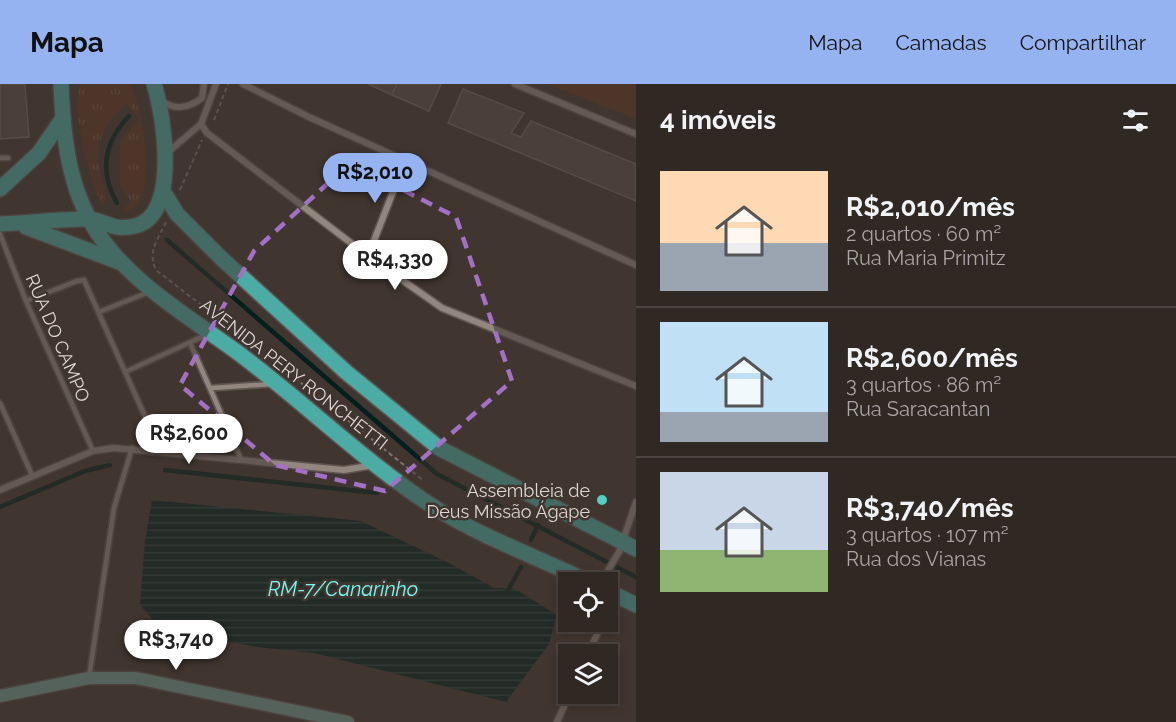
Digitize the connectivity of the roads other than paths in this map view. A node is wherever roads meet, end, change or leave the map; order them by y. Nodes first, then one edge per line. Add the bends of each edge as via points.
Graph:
1 (61, 84) edge
2 (204, 84) edge
3 (216, 84) edge
4 (243, 84) edge
5 (515, 84) edge
6 (156, 90) edge
7 (63, 118) junction
8 (201, 124) junction
9 (636, 134) edge
10 (165, 154) junction
11 (0, 158) edge
12 (8, 158) dead end
13 (405, 161) junction
14 (0, 189) edge
15 (163, 191) junction
16 (91, 219) junction
17 (7, 224) edge
18 (0, 234) edge
19 (368, 256) junction
20 (119, 262) junction
21 (636, 265) edge
22 (154, 290) junction
23 (26, 301) junction
24 (99, 312) junction
25 (211, 333) junction
26 (190, 343) junction
27 (125, 372) junction
28 (278, 383) junction
29 (636, 386) edge
30 (212, 388) junction
31 (0, 403) edge
32 (132, 448) junction
33 (160, 450) junction
34 (93, 451) junction
35 (242, 459) junction
36 (378, 465) junction
37 (32, 475) junction
38 (0, 490) edge
39 (636, 502) edge
40 (626, 548) edge
41 (568, 572) edge
42 (607, 572) edge
43 (618, 597) edge
44 (636, 605) edge
45 (89, 678) junction
46 (1, 697) edge
47 (565, 704) edge
48 (329, 720) edge
49 (348, 722) edge
50 (557, 722) edge

1 - 7 main road, AVENIDA PERY RONCHETTI
2 - 6 street via 202,98 186,107 172,107
3 - 8 street
4 - 13 street
5 - 9 street
6 - 10 main road
7 - 14 main road via 39,153
7 - 16 main road, AVENIDA PERY RONCHETTI via 74,180
8 - 10 street
8 - 19 street via 207,133
10 - 15 main road
11 - 12 lane
13 - 19 street
13 - 21 street
15 - 16 main road via 149,219 135,226 111,228
15 - 40 main road, AVENIDA PERY RONCHETTI via 177,214 221,258 346,372 439,448
16 - 17 main road
16 - 20 main road, AVENIDA PERY RONCHETTI
17 - 20 main road via 47,233
18 - 23 lane, RUA DO CAMPO
19 - 29 street via 449,311
20 - 22 main road, AVENIDA PERY RONCHETTI
22 - 24 lane
22 - 25 main road, AVENIDA PERY RONCHETTI
23 - 24 lane via 81,280
23 - 34 lane, RUA DO CAMPO
24 - 27 lane
25 - 26 lane
25 - 28 main road, AVENIDA PERY RONCHETTI
26 - 27 lane
26 - 30 lane
27 - 33 lane
28 - 30 lane
28 - 36 main road, AVENIDA PERY RONCHETTI
30 - 35 lane
31 - 37 lane
32 - 33 street
32 - 34 street
32 - 45 lane via 114,508
33 - 35 street
34 - 37 street
35 - 36 street via 344,470
36 - 41 main road, AVENIDA PERY RONCHETTI via 440,510
37 - 38 street
39 - 40 street
40 - 42 street
43 - 44 main road
45 - 46 street
45 - 48 street via 136,678
47 - 50 street
48 - 49 street

